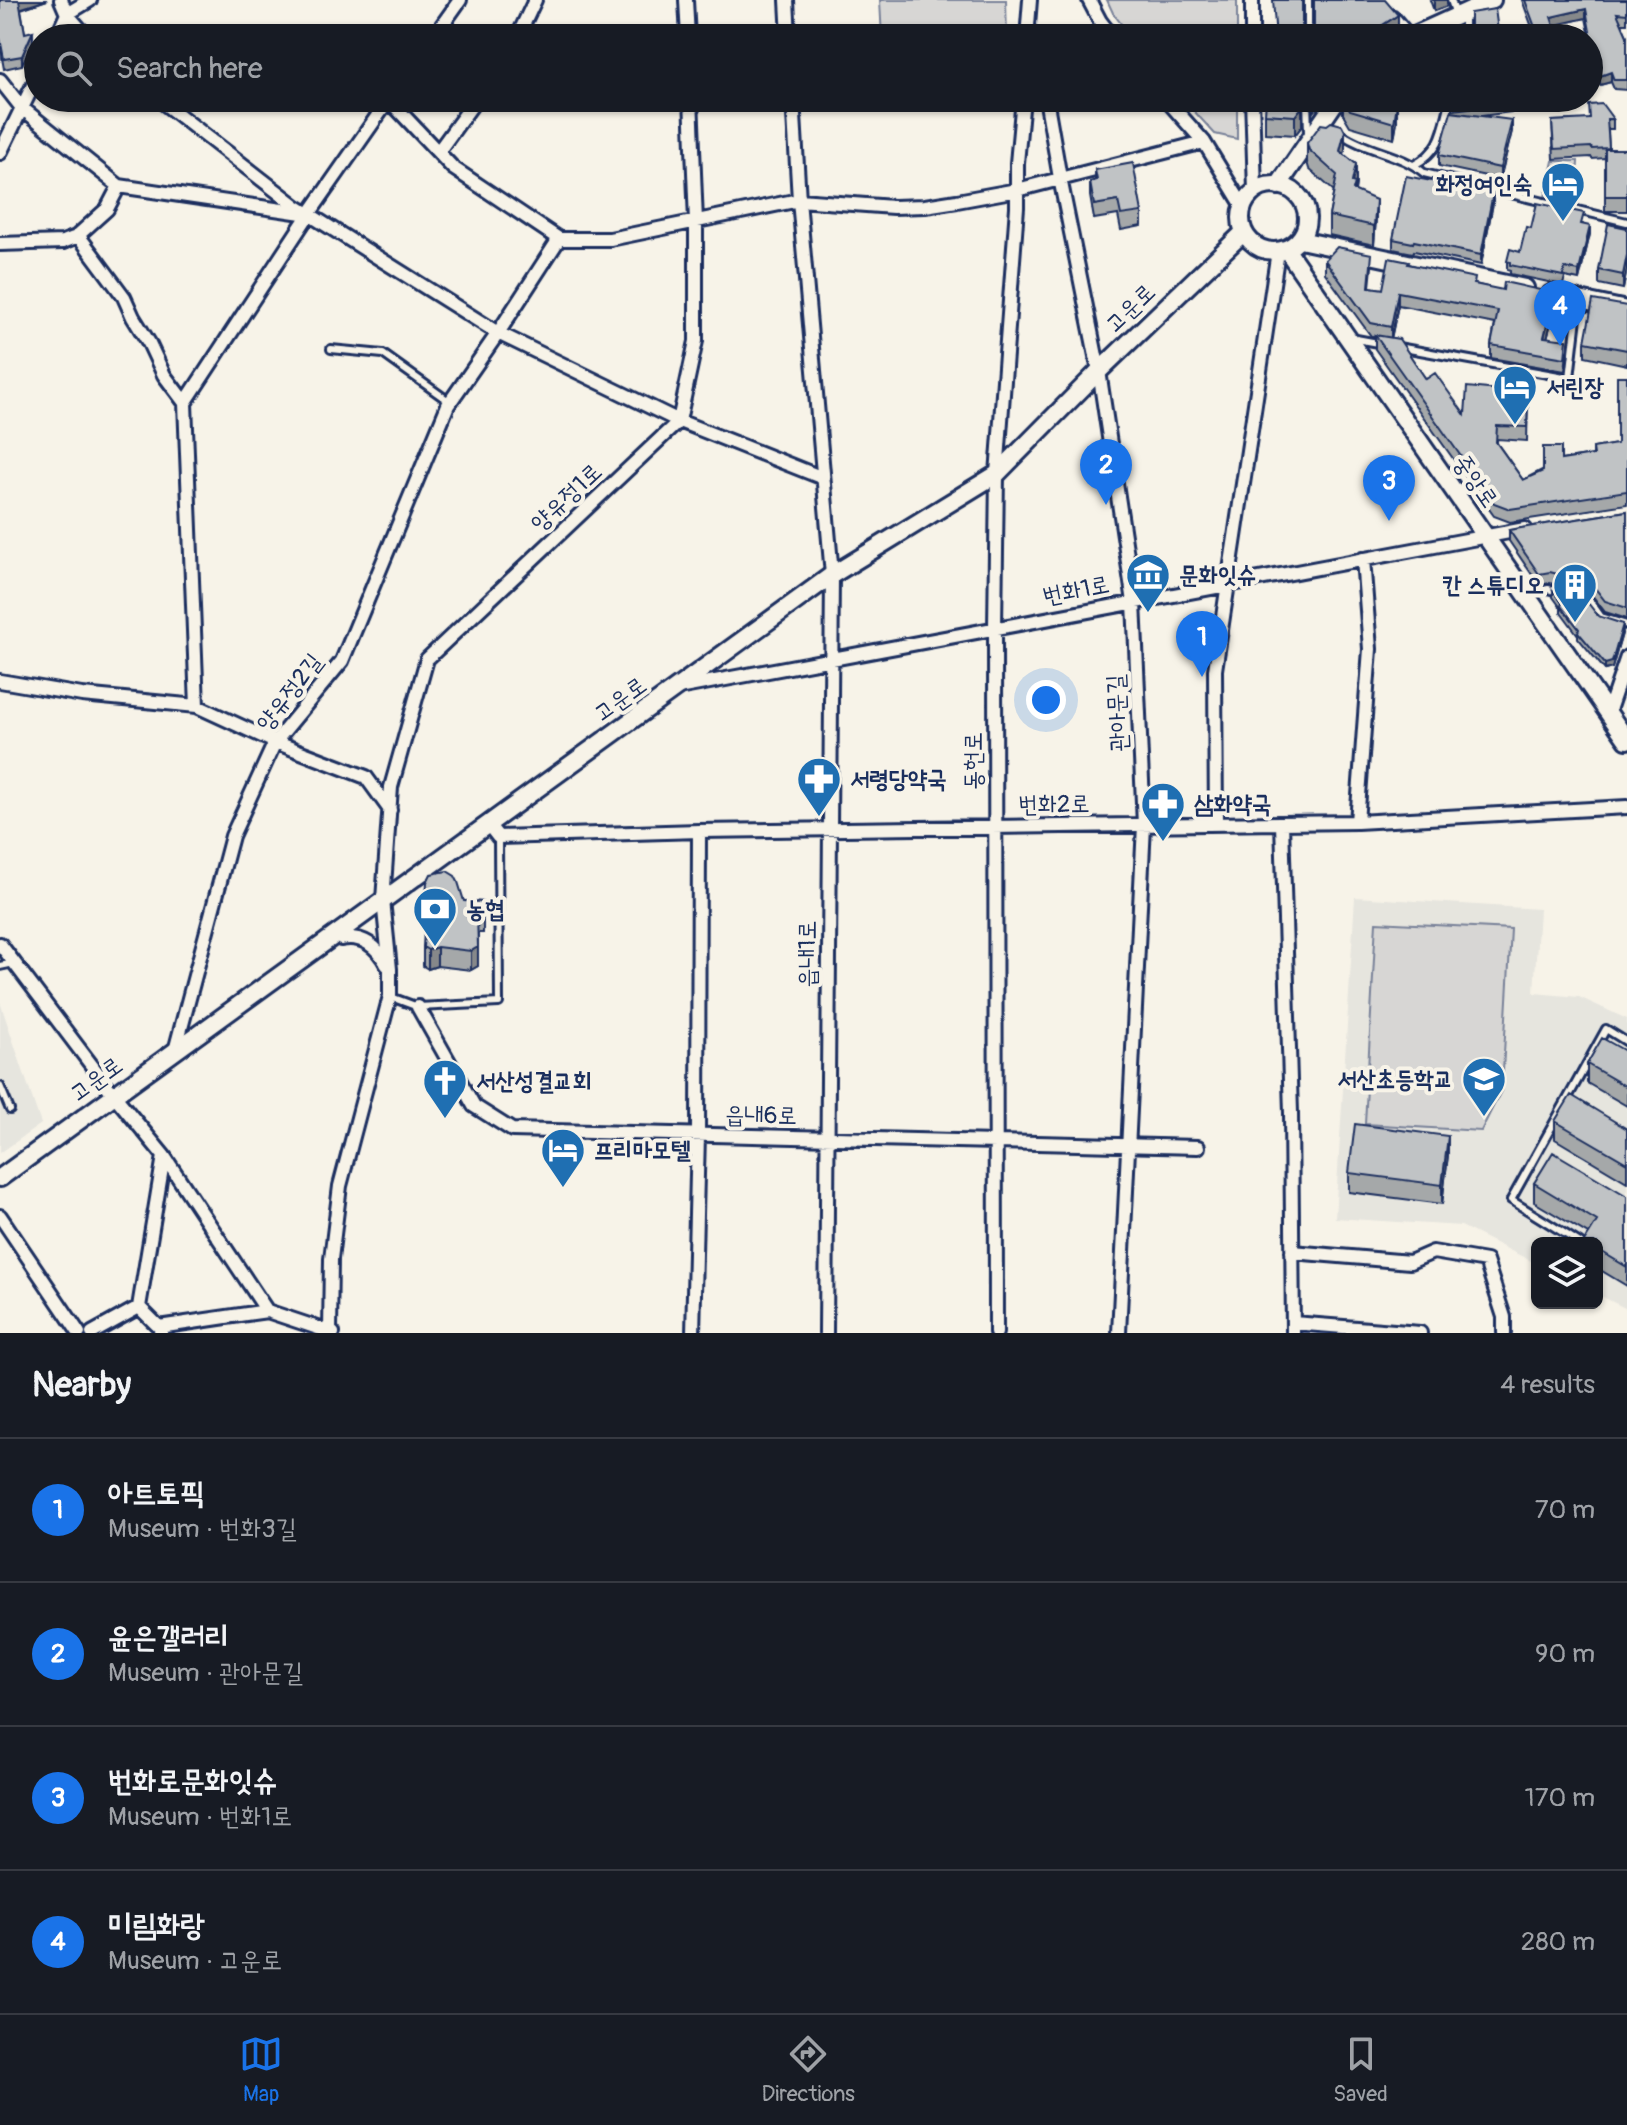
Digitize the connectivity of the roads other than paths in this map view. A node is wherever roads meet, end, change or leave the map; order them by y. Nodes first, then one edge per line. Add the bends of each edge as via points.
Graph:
1 (61, 0) edge
2 (90, 0) edge
3 (460, 0) edge
4 (535, 0) edge
5 (686, 0) edge
6 (787, 0) edge
7 (1089, 0) edge
8 (1252, 0) edge
9 (1308, 0) edge
10 (1491, 0) edge
11 (1457, 10) edge
12 (1392, 12) edge
13 (67, 14) junction
14 (62, 24) edge
15 (76, 24) edge
16 (443, 24) edge
17 (524, 24) edge
18 (687, 24) edge
19 (788, 24) edge
20 (1102, 24) edge
21 (1252, 24) edge
22 (1308, 24) edge
23 (1401, 24) edge
24 (1433, 24) edge
25 (0, 80) edge
26 (24, 104) edge
27 (22, 108) junction
28 (27, 112) edge
29 (175, 112) edge
30 (380, 112) edge
31 (401, 112) edge
32 (467, 112) edge
33 (692, 112) edge
34 (794, 112) edge
35 (1022, 112) edge
36 (1048, 112) edge
37 (1177, 112) edge
38 (1252, 112) edge
39 (1307, 112) edge
40 (1328, 112) edge
41 (1447, 112) edge
42 (1324, 118) junction
43 (1308, 141) junction
44 (1204, 142) junction
45 (438, 152) junction
46 (0, 153) edge
47 (1414, 165) junction
48 (1060, 178) junction
49 (119, 186) junction
50 (1278, 186) junction
51 (1017, 190) junction
52 (1255, 191) junction
53 (799, 200) junction
54 (1243, 206) junction
55 (309, 214) junction
56 (696, 222) junction
57 (1627, 222) edge
58 (1244, 232) junction
59 (78, 235) junction
60 (559, 239) junction
61 (0, 244) edge
62 (1288, 247) junction
63 (1579, 300) junction
64 (1627, 310) edge
65 (498, 333) junction
66 (1347, 337) junction
67 (331, 349) dead end
68 (1099, 371) junction
69 (450, 402) junction
70 (185, 403) junction
71 (679, 421) junction
72 (997, 474) junction
73 (823, 478) junction
74 (1542, 526) edge
75 (1486, 536) junction
76 (1363, 559) junction
77 (832, 575) junction
78 (1229, 584) junction
79 (1527, 595) junction
80 (1134, 602) junction
81 (1627, 625) edge
82 (995, 628) junction
83 (1627, 657) edge
84 (831, 659) junction
85 (0, 681) edge
86 (675, 689) junction
87 (197, 706) junction
88 (1608, 713) junction
89 (1627, 740) edge
90 (275, 742) junction
91 (1627, 807) edge
92 (390, 810) junction
93 (1357, 822) junction
94 (1282, 823) junction
95 (1216, 824) junction
96 (1144, 825) junction
97 (996, 827) junction
98 (830, 829) junction
99 (493, 831) junction
100 (699, 831) junction
101 (383, 900) junction
102 (337, 934) junction
103 (0, 944) edge
104 (14, 963) junction
105 (0, 966) edge
106 (390, 971) junction
107 (390, 996) junction
108 (418, 1007) junction
109 (1627, 1042) edge
110 (175, 1051) junction
111 (0, 1086) edge
112 (114, 1095) junction
113 (10, 1110) dead end
114 (698, 1135) junction
115 (828, 1138) junction
116 (996, 1142) junction
117 (1128, 1146) junction
118 (1198, 1147) dead end
119 (164, 1156) junction
120 (0, 1178) edge
121 (0, 1216) edge
122 (1570, 1237) edge
123 (1292, 1252) junction
124 (139, 1307) junction
125 (267, 1311) junction
126 (1293, 1328) edge
127 (160, 1330) edge
128 (79, 1333) edge
129 (92, 1333) edge
130 (331, 1333) edge
131 (693, 1333) edge
132 (826, 1333) edge
133 (996, 1333) edge
134 (1119, 1333) edge
135 (1420, 1333) edge
136 (1504, 1333) edge

1 - 13 street
2 - 13 street
3 - 16 street
4 - 17 street
5 - 18 street
6 - 19 street
7 - 20 street
8 - 21 street
9 - 22 lane
10 - 11 street
11 - 24 street
12 - 23 lane
13 - 14 street
13 - 15 street
25 - 27 street
26 - 27 street
27 - 46 street
28 - 49 street
29 - 55 street
30 - 55 street
31 - 45 street
32 - 45 street
33 - 56 street
34 - 53 street, 읍내1로
35 - 51 street
36 - 48 street, 관아문길
37 - 44 street
38 - 52 street
39 - 43 lane
40 - 42 street
41 - 47 lane via 1437,146
42 - 43 street
42 - 47 lane via 1363,147
43 - 50 street
44 - 48 street
44 - 54 street
45 - 60 street via 453,168
47 - 57 lane via 1424,173
48 - 51 street
48 - 68 street, 관아문길
49 - 55 street
49 - 59 street via 107,209
50 - 52 street
50 - 62 street via 1295,193 1308,220 1305,232
51 - 53 street via 925,206
51 - 72 street, 동헌로
52 - 54 street
53 - 56 street
53 - 73 street, 읍내1로
54 - 58 street
55 - 65 street
55 - 70 street
56 - 60 street via 610,239
56 - 71 street via 696,341
58 - 62 street via 1268,251
58 - 68 street, 고운로
59 - 61 street via 63,242
59 - 70 street via 124,297 164,375
60 - 65 street, 양유정2길
62 - 63 street
62 - 66 street, 중앙로
62 - 78 street
63 - 64 street
63 - 66 lane via 1570,378
65 - 69 street, 양유정2길
65 - 71 street
66 - 75 street, 중앙로
67 - 69 lane via 383,354
68 - 72 street, 고운로
68 - 80 street, 관아문길
69 - 90 street, 양유정2길 via 342,661
70 - 87 street
71 - 73 street
71 - 92 street, 양유정1로 via 427,659 391,787
72 - 77 street, 고운로
72 - 82 street, 동헌로
73 - 77 street, 읍내1로
74 - 75 street, 번화1로
75 - 76 street, 번화1로
75 - 79 street, 중앙로
76 - 78 street, 번화1로
76 - 93 street via 1370,649
77 - 84 street, 읍내1로
77 - 86 street, 고운로
78 - 80 street, 번화1로
78 - 95 street via 1215,670
79 - 81 lane via 1548,589 1589,600 1601,617
79 - 88 street, 중앙로
80 - 82 street, 번화1로
80 - 96 street, 관아문길
82 - 84 street, 번화1로
82 - 97 street, 동헌로
83 - 88 street
84 - 86 street, 번화1로
84 - 98 street, 읍내1로
85 - 87 street
86 - 99 street, 고운로
87 - 90 street
88 - 89 street, 중앙로
90 - 92 street via 366,777
90 - 110 street, 양유정2길 via 232,836
91 - 93 street, 번화2로
92 - 101 street, 양유정1로
93 - 94 street, 번화2로
94 - 95 street, 번화2로
94 - 123 street
95 - 96 street, 번화2로
96 - 97 street, 번화2로
96 - 117 street, 관아문길
97 - 98 street, 번화2로
97 - 116 street, 동헌로
98 - 100 street, 번화2로
98 - 115 street, 읍내1로
99 - 100 street, 번화2로
99 - 101 street, 고운로
99 - 108 lane via 499,1003
100 - 114 street
101 - 102 street, 고운로
101 - 106 street, 양유정1로
102 - 106 street via 371,945
102 - 110 street, 고운로
103 - 104 street
104 - 105 lane
104 - 112 street
106 - 107 street, 양유정1로
107 - 108 lane
107 - 130 street, 양유정1로 via 340,1186 331,1259
108 - 114 street, 읍내6로 via 474,1106 512,1130
109 - 122 lane via 1606,1029 1511,1200
110 - 112 street, 고운로
111 - 113 lane
112 - 119 street
112 - 120 street, 고운로
114 - 115 street, 읍내6로
114 - 131 street
115 - 116 street, 읍내6로
115 - 132 street, 읍내1로
116 - 117 street, 읍내6로
116 - 133 street, 동헌로
117 - 118 street, 읍내6로
117 - 134 street, 관아문길
119 - 124 street
119 - 125 street
121 - 128 street
123 - 126 street
123 - 136 street via 1410,1262 1433,1252 1486,1261
124 - 127 street
124 - 129 street
125 - 127 street
125 - 130 street
126 - 135 street

